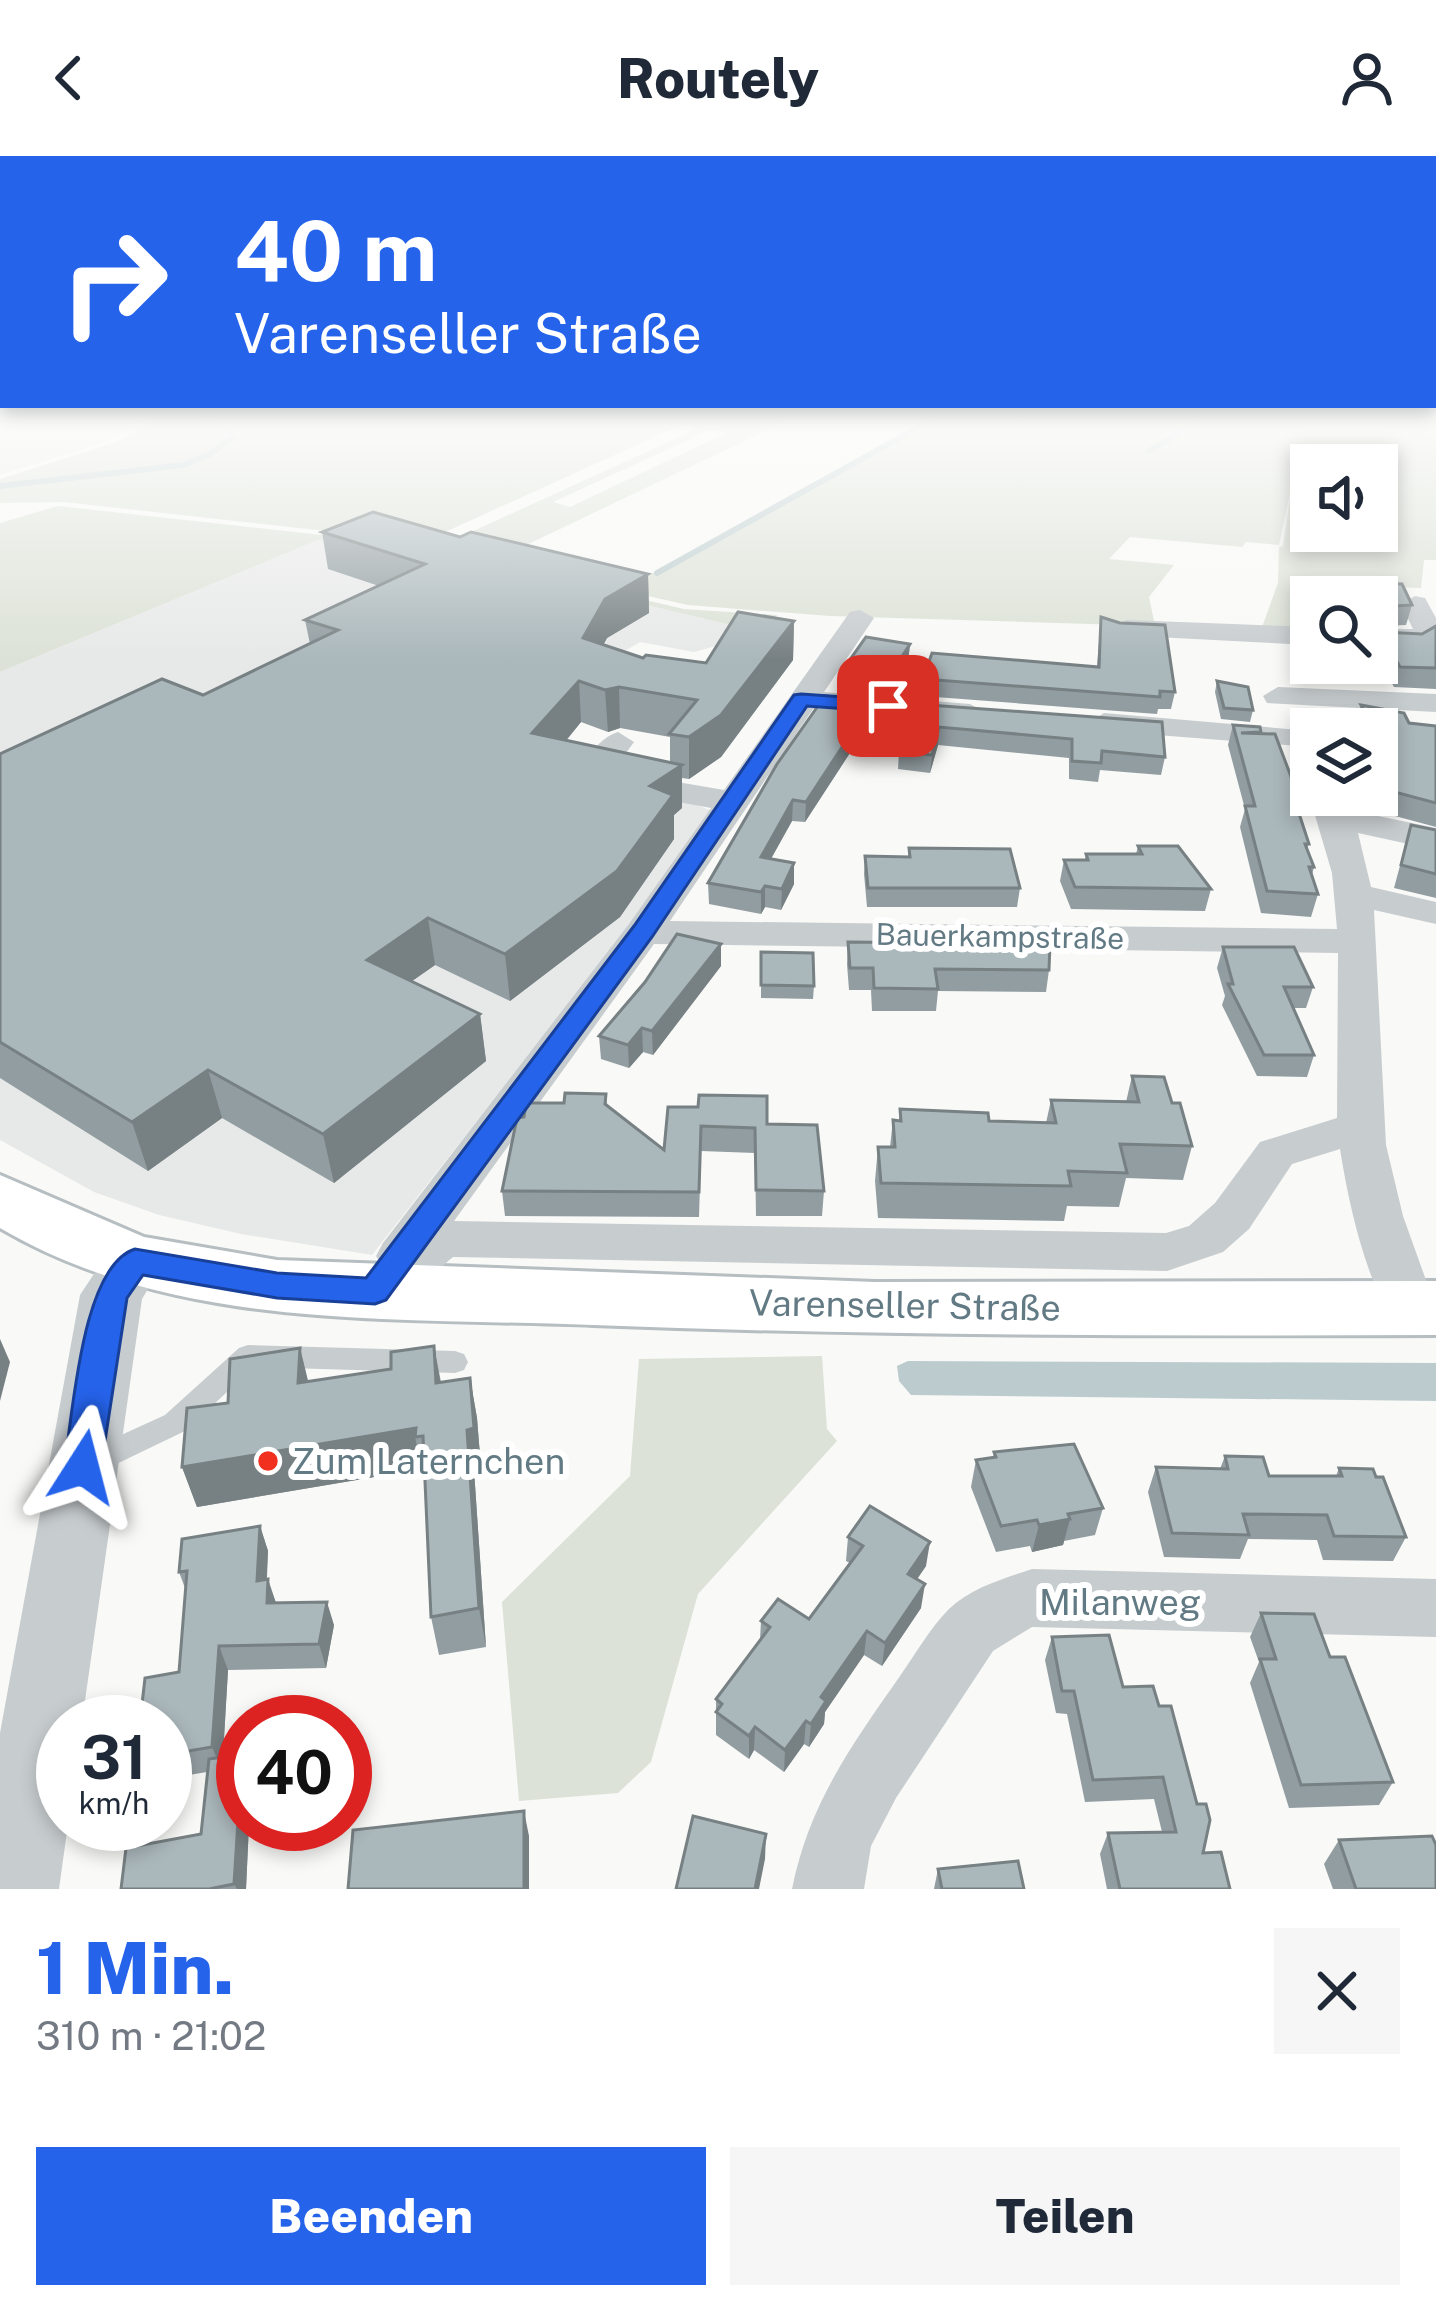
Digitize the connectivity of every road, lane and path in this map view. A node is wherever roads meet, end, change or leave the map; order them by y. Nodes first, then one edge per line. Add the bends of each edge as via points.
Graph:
1 (1415, 604) edge
2 (860, 618) dead end
3 (1127, 628) edge
4 (1250, 633) junction
5 (1290, 635) edge
6 (1398, 639) edge
7 (1278, 696) junction
8 (801, 700) junction
9 (1436, 703) edge
10 (990, 714) edge
11 (1061, 719) edge
12 (1290, 720) edge
13 (618, 742) dead end
14 (1290, 749) edge
15 (729, 801) junction
16 (1335, 816) edge
17 (1361, 816) edge
18 (1436, 839) edge
19 (1353, 893) junction
20 (1436, 913) edge
21 (643, 932) junction
22 (1356, 941) junction
23 (1360, 1127) junction
24 (0, 1198) edge
25 (135, 1261) junction
26 (375, 1291) junction
27 (1423, 1308) edge
28 (454, 1362) dead end
29 (83, 1467) junction
30 (1435, 1608) edge
31 (15, 1889) edge
32 (828, 1889) edge

1 - 6 street via 1428,631
2 - 8 street
3 - 4 street
4 - 5 street
4 - 7 street
7 - 9 street
7 - 12 street
8 - 10 street
8 - 15 street
11 - 14 street
13 - 15 street via 591,777
15 - 21 street
16 - 19 street
17 - 18 street
19 - 20 street
19 - 22 street
21 - 22 street, Bauerkampstraße
21 - 26 street
22 - 23 street
23 - 26 street, Varenseller Straße via 1276,1153 1232,1216 1206,1239 1167,1252 443,1239
23 - 27 street via 1388,1244
24 - 25 main road, Varenseller Straße
25 - 26 main road, Varenseller Straße via 277,1286
25 - 29 street via 111,1295
26 - 27 main road, Varenseller Straße via 875,1309
28 - 29 lane via 248,1356 175,1423
29 - 31 street
30 - 32 street, Milanweg via 1032,1598 998,1610 961,1643 872,1774 837,1839

